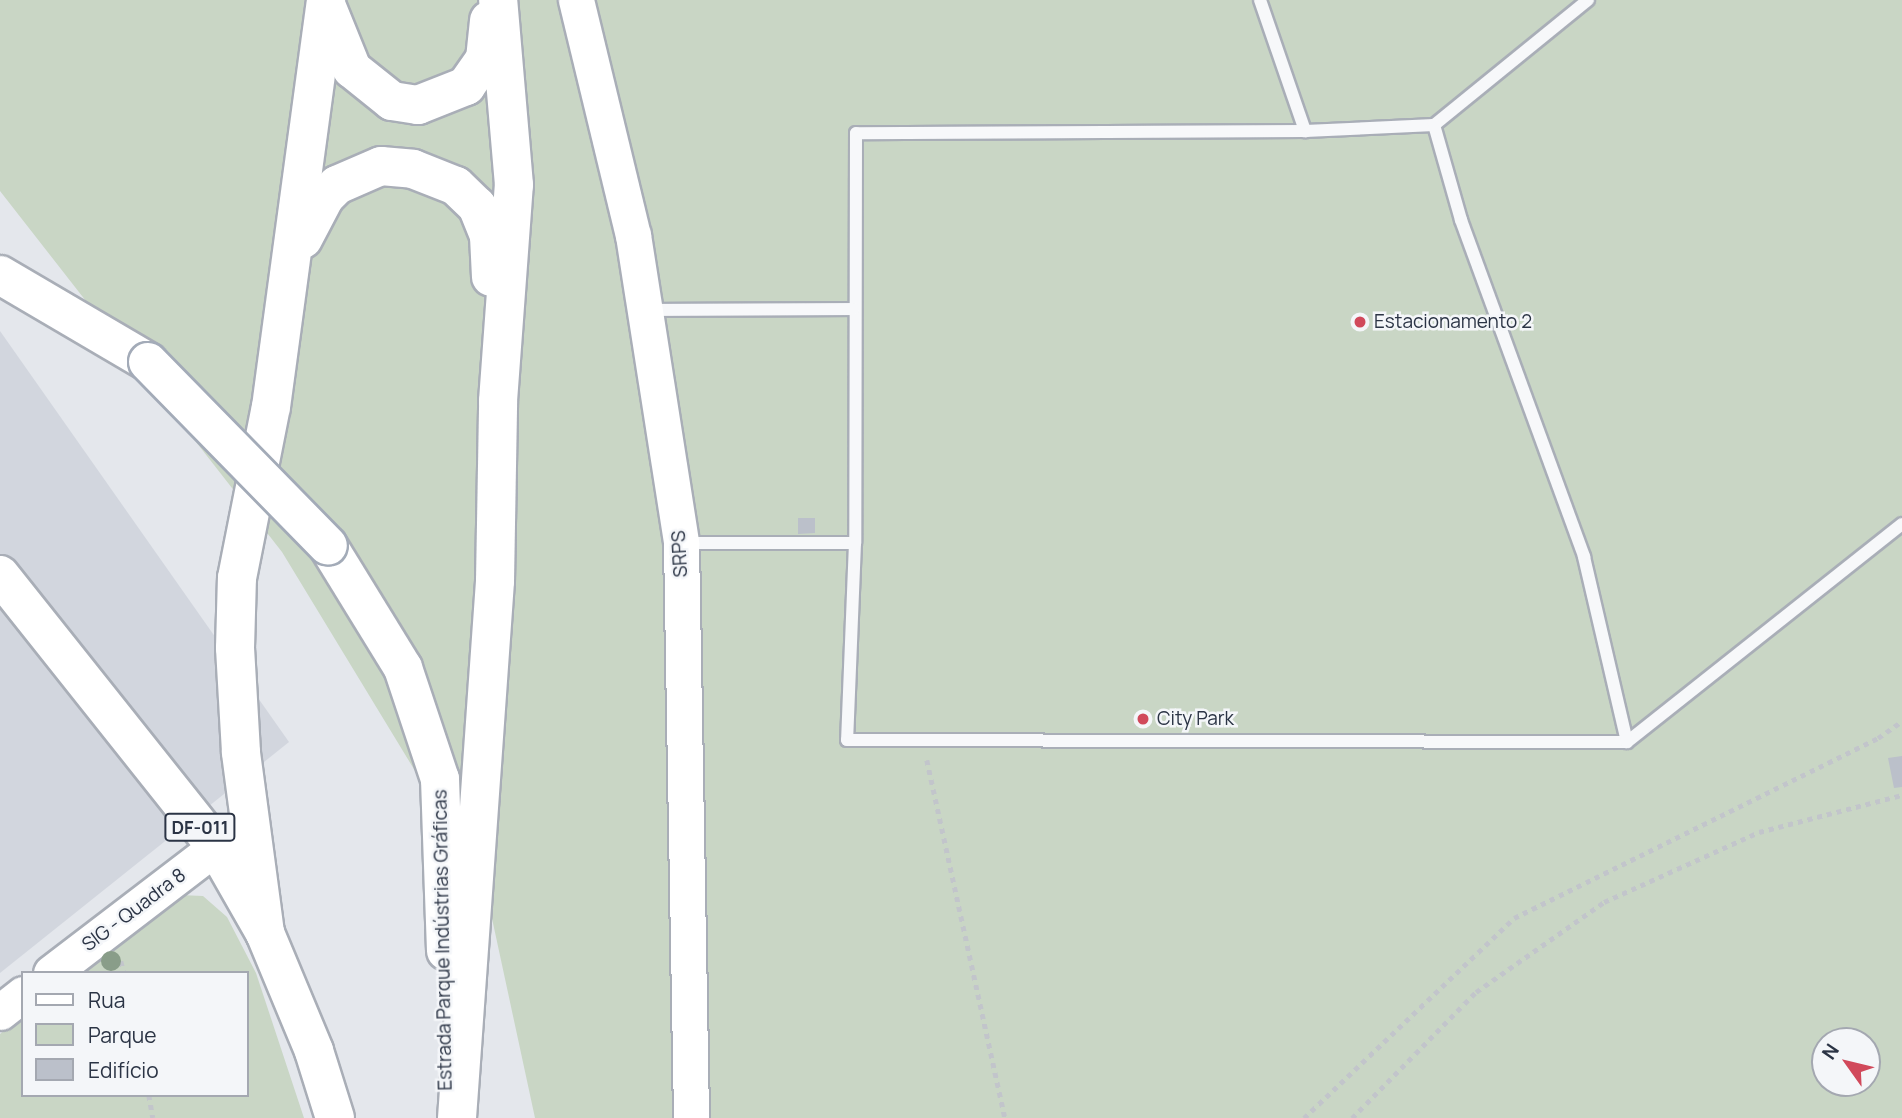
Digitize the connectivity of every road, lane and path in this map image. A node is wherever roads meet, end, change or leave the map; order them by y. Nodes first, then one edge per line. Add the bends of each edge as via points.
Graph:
1 (491, 0) edge
2 (498, 0) edge
3 (576, 0) edge
4 (1260, 0) edge
5 (1588, 0) edge
6 (326, 1) edge
7 (1434, 125) junction
8 (1305, 131) junction
9 (292, 263) junction
10 (0, 275) edge
11 (853, 309) junction
12 (647, 310) junction
13 (498, 401) junction
14 (1902, 524) edge
15 (681, 543) junction
16 (855, 543) junction
17 (0, 575) edge
18 (1902, 721) edge
19 (923, 740) junction
20 (1627, 742) junction
21 (1902, 795) edge
22 (216, 847) junction
23 (265, 933) junction
24 (54, 971) edge
25 (21, 996) edge
26 (0, 1012) edge
27 (149, 1097) edge
28 (153, 1118) edge
29 (335, 1118) edge
30 (446, 1118) edge
31 (457, 1118) edge
32 (691, 1118) edge
33 (1005, 1118) edge
34 (1304, 1118) edge
35 (1352, 1118) edge

1 - 6 main road via 485,60 466,86 418,105 392,101 352,69 339,46
2 - 13 main road via 514,185
3 - 12 main road, SRPS
4 - 8 lane
5 - 7 lane
6 - 9 main road
7 - 8 lane
7 - 20 lane via 1461,220 1584,557
8 - 11 lane via 856,133
9 - 13 main road via 325,197 358,173 381,166 413,169 456,186 477,206 489,236
9 - 23 main road via 236,607 241,752
10 - 30 main road, Estrada Parque Indústrias Gráficas, bridge via 148,362 328,546 402,667 440,779
11 - 12 lane
11 - 16 lane
12 - 15 main road, SRPS
13 - 31 main road via 495,581
14 - 20 lane
15 - 16 lane
15 - 32 main road, SRPS
16 - 19 lane via 847,740
17 - 22 main road, DF-011
18 - 34 path via 1878,738 1514,918
19 - 20 lane
19 - 33 path
21 - 35 path via 1759,832 1604,902 1476,992
22 - 23 main road, DF-011
22 - 24 main road, SIG - Quadra 8
23 - 29 main road, DF-011 via 314,1051
25 - 26 main road
27 - 28 path

